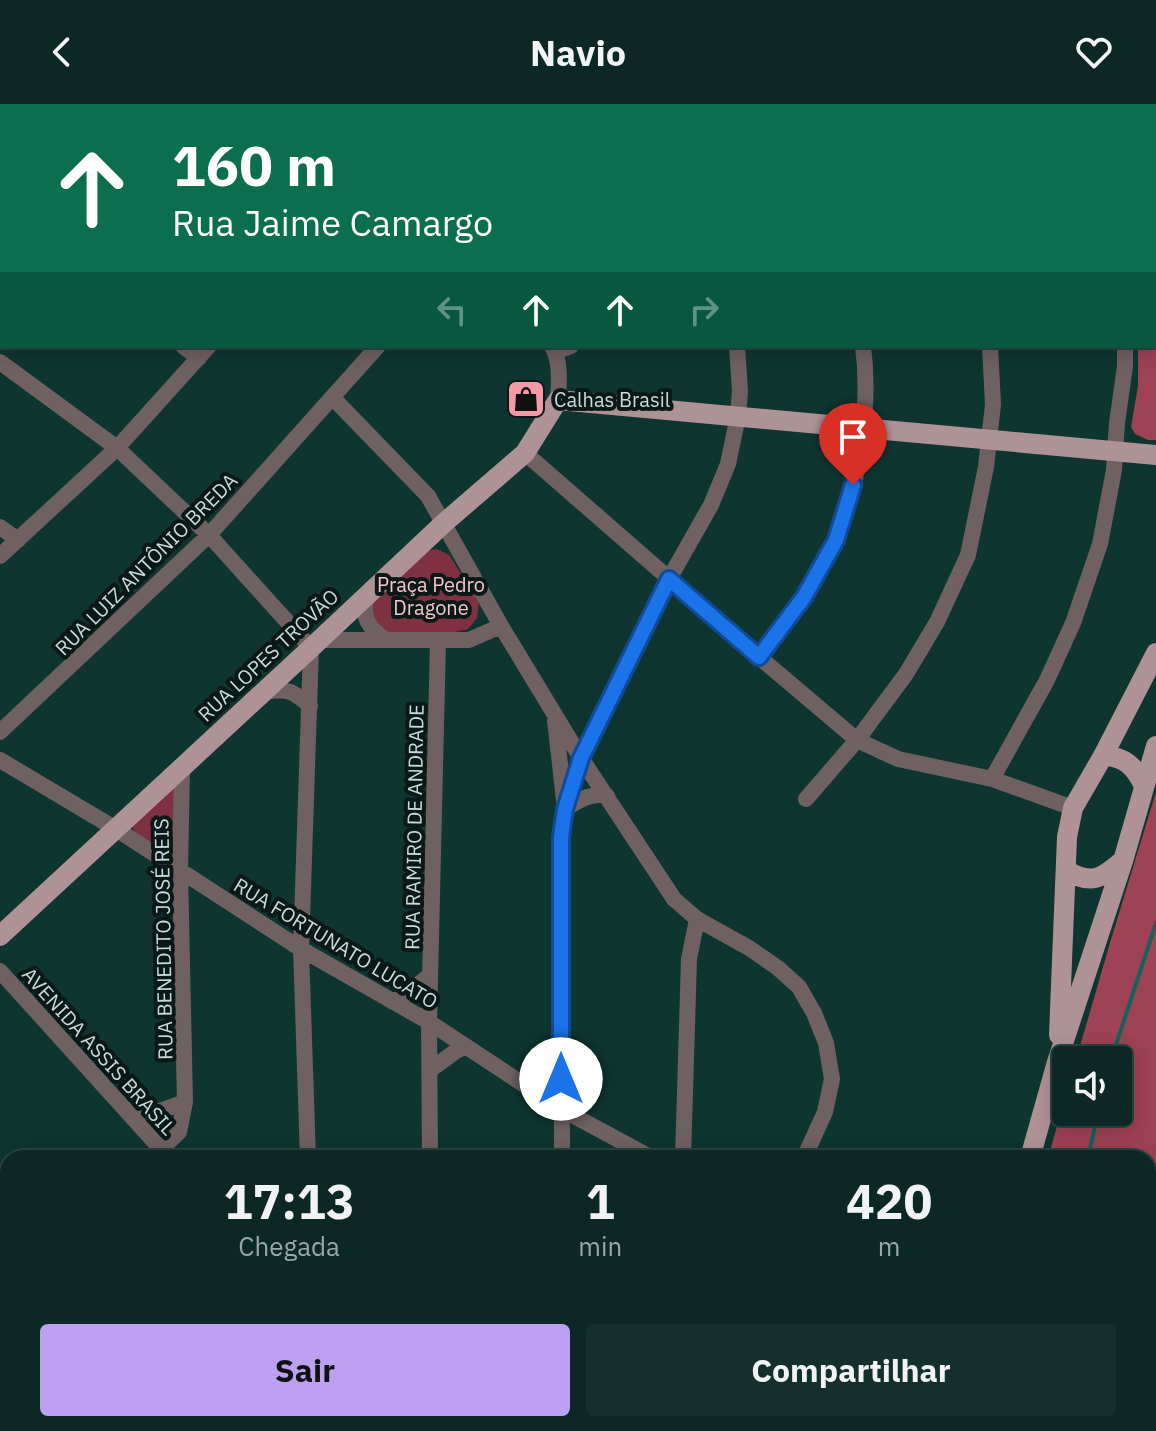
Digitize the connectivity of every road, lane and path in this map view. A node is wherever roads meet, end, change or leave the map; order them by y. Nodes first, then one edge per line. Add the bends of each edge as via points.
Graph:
1 (376, 348) edge
2 (559, 348) edge
3 (737, 348) edge
4 (863, 348) edge
5 (990, 348) edge
6 (1125, 348) edge
7 (204, 352) edge
8 (0, 362) edge
9 (333, 398) junction
10 (558, 400) junction
11 (738, 416) junction
12 (864, 428) junction
13 (989, 440) junction
14 (117, 448) junction
15 (1115, 451) junction
16 (525, 453) junction
17 (1156, 455) edge
18 (444, 523) junction
19 (0, 527) edge
20 (209, 535) junction
21 (18, 540) junction
22 (0, 556) edge
23 (669, 579) junction
24 (367, 595) junction
25 (501, 626) junction
26 (386, 640) junction
27 (438, 641) junction
28 (316, 644) junction
29 (1156, 653) edge
30 (759, 657) junction
31 (265, 692) junction
32 (310, 706) junction
33 (554, 714) junction
34 (0, 732) edge
35 (857, 740) junction
36 (1156, 746) edge
37 (1103, 756) junction
38 (581, 758) junction
39 (0, 760) edge
40 (182, 768) junction
41 (992, 779) junction
42 (1144, 786) junction
43 (607, 796) junction
44 (806, 799) dead end
45 (1073, 808) junction
46 (565, 809) junction
47 (116, 829) junction
48 (1123, 861) junction
49 (1066, 870) junction
50 (180, 871) junction
51 (697, 919) junction
52 (0, 936) edge
53 (301, 949) junction
54 (0, 971) edge
55 (430, 975) junction
56 (393, 1002) junction
57 (429, 1022) junction
58 (466, 1046) junction
59 (1058, 1046) edge
60 (1062, 1046) edge
61 (430, 1070) junction
62 (1052, 1080) edge
63 (185, 1102) junction
64 (561, 1109) junction
65 (135, 1120) junction
66 (157, 1150) edge
67 (165, 1150) edge
68 (308, 1150) edge
69 (430, 1150) edge
70 (562, 1150) edge
71 (637, 1150) edge
72 (683, 1150) edge
73 (808, 1150) edge
74 (1032, 1150) edge

1 - 9 street, RUA LUIZ ANTÔNIO BREDA
2 - 10 street
3 - 11 street
4 - 12 street
5 - 13 street
6 - 15 street
7 - 14 street
8 - 14 street
9 - 18 street via 428,496
9 - 20 street, RUA LUIZ ANTÔNIO BREDA
10 - 11 main road
10 - 16 main road, RUA LOPES TROVÃO
11 - 12 main road
11 - 23 street via 728,464 711,505
12 - 13 main road
12 - 30 street via 836,540 804,597
13 - 15 main road
13 - 35 street via 968,555 906,674
14 - 20 street
14 - 21 street
15 - 17 main road
15 - 41 street via 1100,544 1073,623
16 - 18 main road, RUA LOPES TROVÃO
16 - 23 street
18 - 24 main road, RUA LOPES TROVÃO
18 - 25 street
19 - 21 street
20 - 28 street
20 - 34 street, RUA LUIZ ANTÔNIO BREDA
21 - 22 street
23 - 30 street
23 - 38 street
24 - 26 street via 366,620
24 - 28 main road, RUA LOPES TROVÃO
25 - 27 street via 469,640
25 - 33 street
26 - 27 street
26 - 28 street
27 - 55 street, RUA RAMIRO DE ANDRADE
28 - 31 main road, RUA LOPES TROVÃO
28 - 32 street
29 - 37 main road
30 - 35 street
31 - 32 street via 282,689
31 - 40 main road, RUA LOPES TROVÃO
32 - 53 street
33 - 38 street
33 - 46 street
35 - 41 street via 898,759
35 - 44 street
36 - 42 main road
37 - 42 main road via 1126,760
37 - 45 main road
38 - 43 street
38 - 46 street
39 - 47 street, RUA FORTUNATO LUCATO
40 - 47 main road, RUA LOPES TROVÃO
40 - 50 street, RUA BENEDITO JOSÉ REIS
41 - 45 street
42 - 48 main road
43 - 46 street via 586,798
43 - 51 street via 674,899
45 - 49 main road
46 - 64 street
47 - 50 street, RUA FORTUNATO LUCATO
47 - 52 main road, RUA LOPES TROVÃO
48 - 49 main road via 1099,878 1079,878
48 - 60 main road
49 - 59 main road
50 - 53 street, RUA FORTUNATO LUCATO
50 - 63 street, RUA BENEDITO JOSÉ REIS
51 - 72 street via 689,959
51 - 73 street via 778,968 799,987 814,1013 832,1079 825,1112
53 - 56 street, RUA FORTUNATO LUCATO
53 - 68 street
54 - 65 street, AVENIDA ASSIS BRASIL
55 - 56 street
55 - 57 street, RUA RAMIRO DE ANDRADE
56 - 57 street, RUA FORTUNATO LUCATO
57 - 58 street, RUA FORTUNATO LUCATO
57 - 61 street, RUA RAMIRO DE ANDRADE
58 - 61 street
58 - 64 street, RUA FORTUNATO LUCATO
61 - 69 street, RUA RAMIRO DE ANDRADE
62 - 74 main road
63 - 65 street
63 - 67 street, RUA BENEDITO JOSÉ REIS via 179,1132
64 - 70 street
64 - 71 street, RUA FORTUNATO LUCATO
65 - 66 street, AVENIDA ASSIS BRASIL

